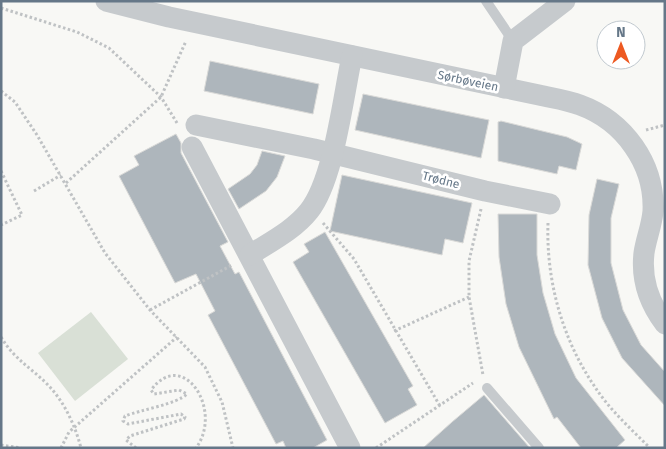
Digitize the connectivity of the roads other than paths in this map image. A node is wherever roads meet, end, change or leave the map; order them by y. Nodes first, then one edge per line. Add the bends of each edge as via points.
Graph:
1 (106, 1) edge
2 (486, 1) edge
3 (565, 1) edge
4 (513, 41) junction
5 (352, 56) junction
6 (504, 88) junction
7 (196, 124) dead end
8 (192, 147) dead end
9 (332, 154) junction
10 (550, 204) road end
11 (250, 255) junction
12 (665, 324) edge
13 (487, 388) road end
14 (350, 448) edge
15 (539, 448) edge

1 - 5 street, Sørbøveien
2 - 4 lane
3 - 4 street
4 - 6 street
5 - 6 street, Sørbøveien
5 - 9 street
6 - 12 street, Sørbøveien via 580,105 604,117 626,136 640,155 650,177 653,213 644,254 646,290
7 - 9 street, Trødne
8 - 11 street
9 - 10 street, Trødne
9 - 11 street via 324,184 308,212 294,227
11 - 14 street
13 - 15 lane

